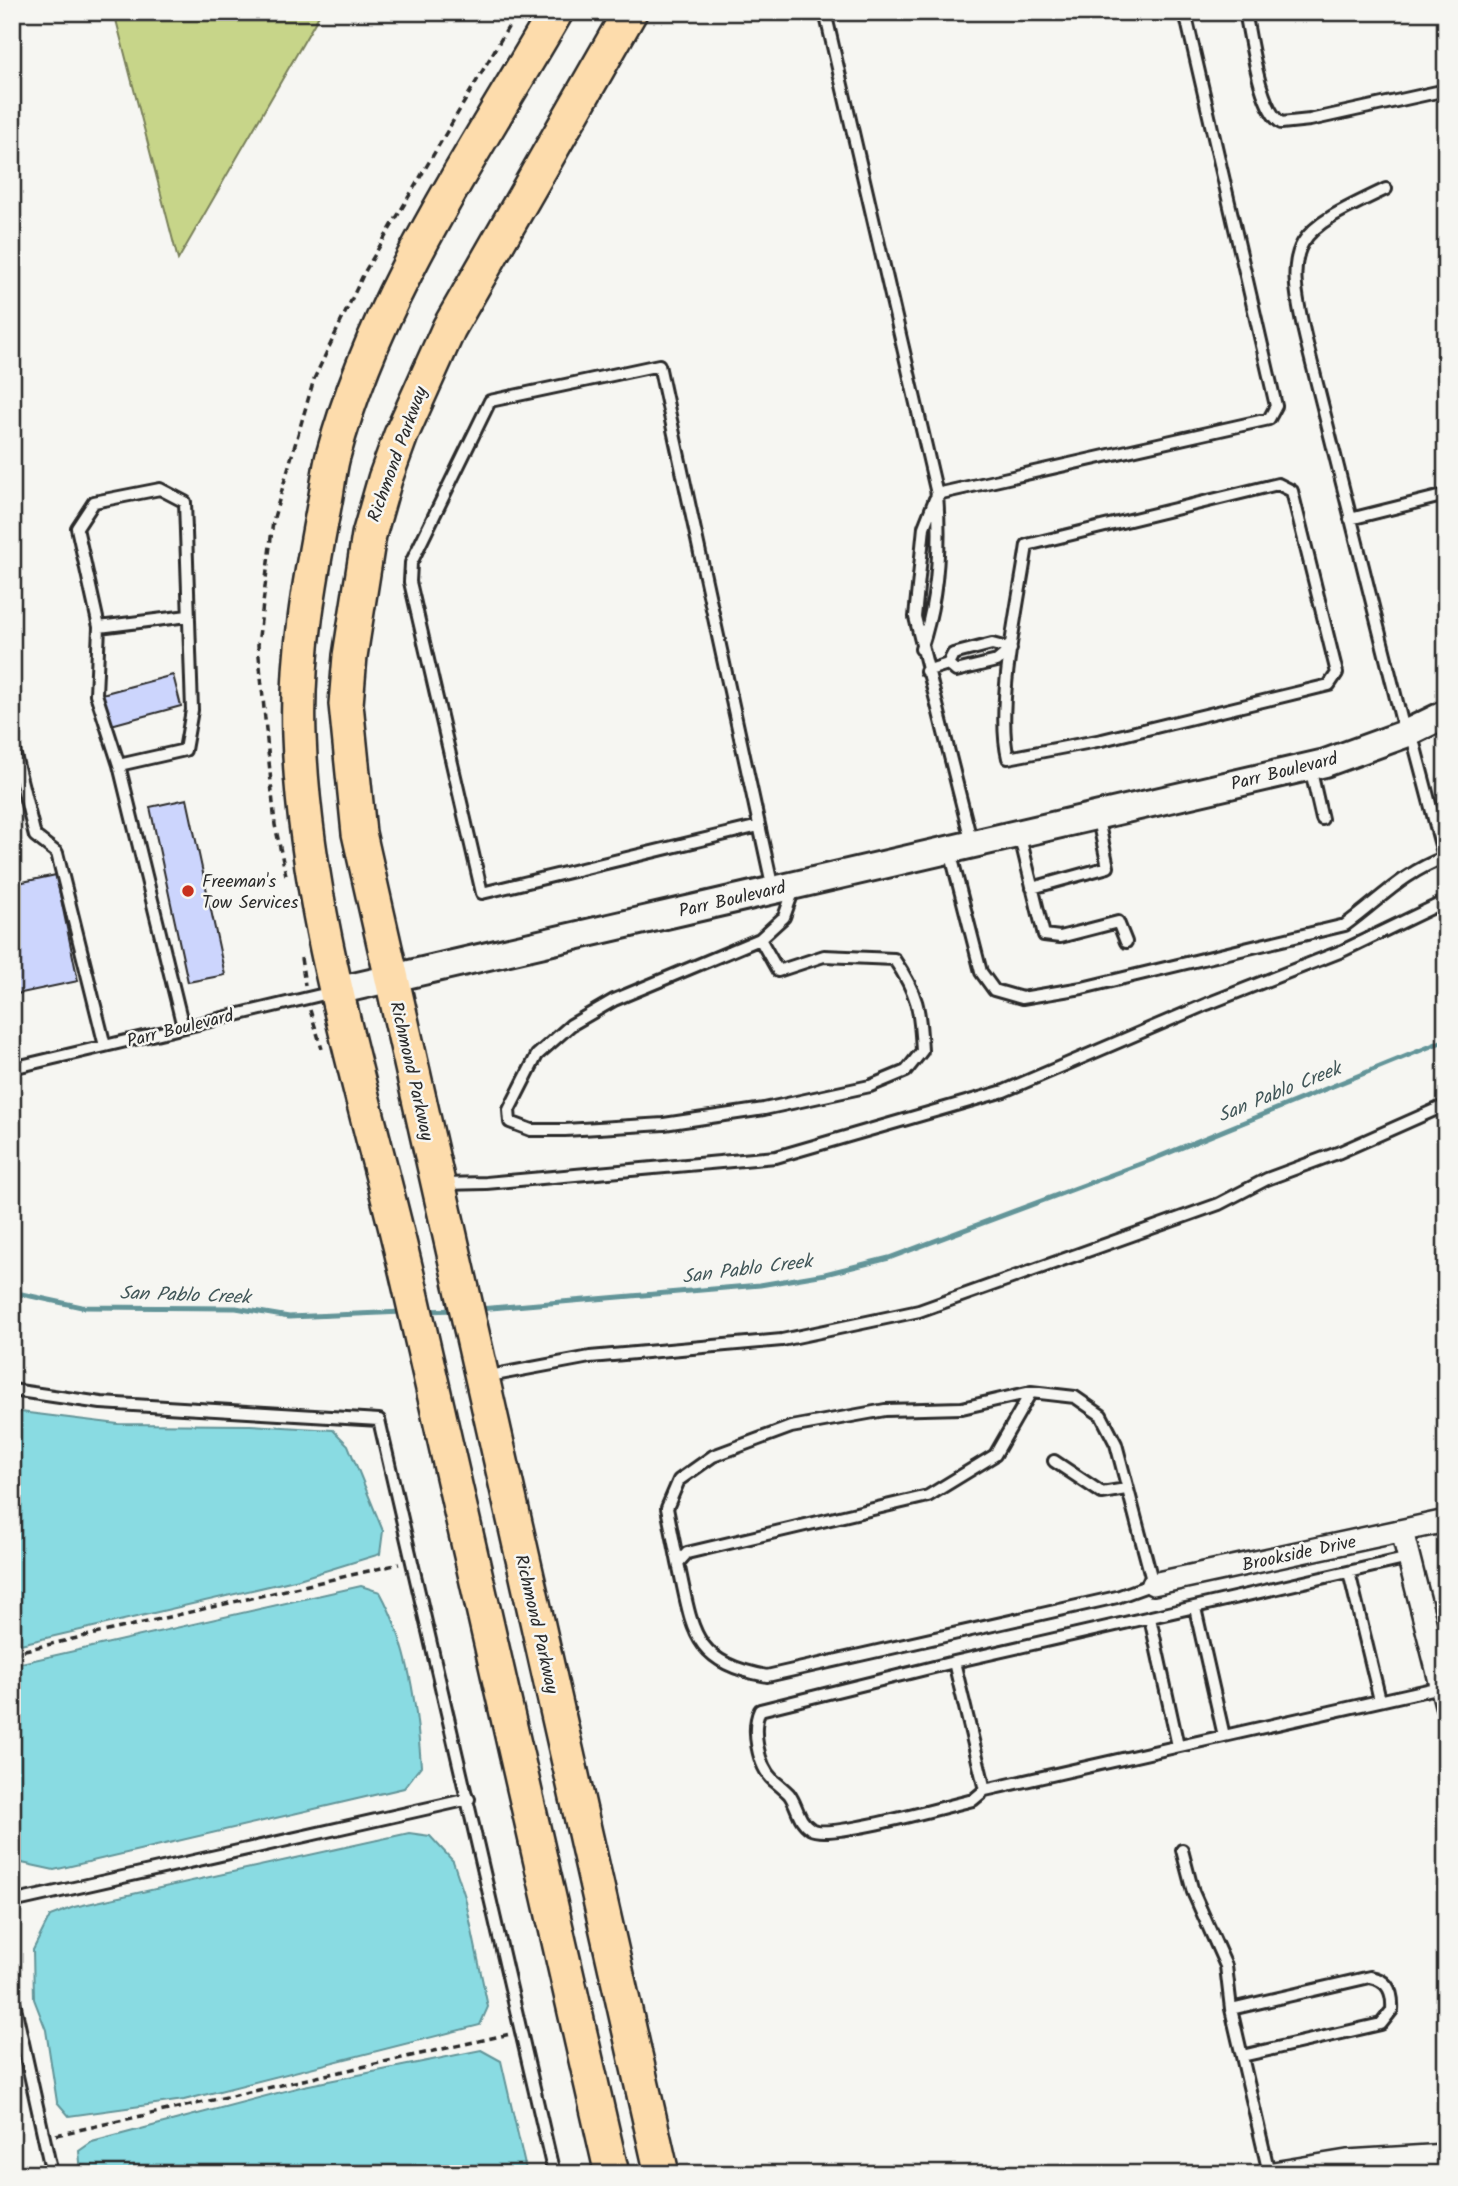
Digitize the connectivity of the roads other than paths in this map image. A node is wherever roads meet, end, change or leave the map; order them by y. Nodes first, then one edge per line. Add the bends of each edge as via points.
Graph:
1 (556, 12) edge
2 (630, 12) edge
3 (825, 12) edge
4 (1185, 12) edge
5 (1245, 12) edge
6 (1446, 90) edge
7 (1386, 189) dead end
8 (936, 494) junction
9 (1446, 495) edge
10 (1350, 519) junction
11 (188, 616) junction
12 (99, 628) junction
13 (921, 649) junction
14 (1012, 649) junction
15 (948, 664) junction
16 (926, 671) junction
17 (1446, 714) edge
18 (1408, 733) junction
19 (12, 743) edge
20 (119, 765) junction
21 (1310, 767) junction
22 (1097, 815) junction
23 (1322, 819) dead end
24 (759, 826) junction
25 (1019, 833) junction
26 (961, 846) junction
27 (1445, 857) edge
28 (785, 886) junction
29 (1032, 888) junction
30 (1446, 901) edge
31 (760, 939) junction
32 (1126, 942) dead end
33 (391, 976) junction
34 (336, 991) junction
35 (183, 1027) junction
36 (105, 1046) junction
37 (12, 1068) edge
38 (1446, 1105) edge
39 (437, 1184) junction
40 (481, 1377) junction
41 (12, 1390) edge
42 (1031, 1392) junction
43 (1055, 1461) dead end
44 (1126, 1489) junction
45 (1446, 1521) edge
46 (1402, 1531) junction
47 (1409, 1558) junction
48 (677, 1563) junction
49 (1349, 1572) junction
50 (1153, 1584) junction
51 (1195, 1608) junction
52 (1150, 1618) junction
53 (1437, 1635) edge
54 (954, 1662) junction
55 (1443, 1696) edge
56 (1380, 1700) junction
57 (1224, 1736) junction
58 (1178, 1746) junction
59 (985, 1790) junction
60 (469, 1799) junction
61 (1182, 1850) dead end
62 (12, 1902) edge
63 (12, 1993) edge
64 (1231, 2009) junction
65 (1242, 2056) junction
66 (1446, 2155) edge
67 (1382, 2166) edge
68 (52, 2174) edge
69 (554, 2174) edge
70 (612, 2174) edge
71 (662, 2174) edge
72 (1268, 2174) edge

1 - 34 highway via 394,295 358,379 331,461 299,649 299,737 309,842
2 - 33 highway, Richmond Parkway via 449,328 401,435 369,535 346,704 359,833
3 - 8 lane
4 - 8 lane via 1276,406 1269,419
5 - 6 lane via 1266,102 1273,118 1281,123
7 - 10 lane via 1312,230 1299,247 1293,269 1297,304
8 - 13 lane via 940,530 932,616
8 - 13 lane via 924,527 915,617
9 - 10 lane
10 - 18 lane
11 - 12 lane
11 - 12 lane via 185,502 160,488 94,502 77,527
11 - 20 lane via 192,710 185,750
12 - 20 lane via 96,694
13 - 16 lane
14 - 14 lane via 1003,740 1008,758 1329,685 1337,673 1292,491 1278,484 1027,545
14 - 15 lane via 997,661 956,671
14 - 15 lane via 992,644 953,654
15 - 16 lane
16 - 26 lane
17 - 18 street, Parr Boulevard
18 - 21 street, Parr Boulevard
18 - 27 lane
19 - 36 lane via 35,836 57,853
20 - 35 lane
21 - 22 street, Parr Boulevard
21 - 23 lane
22 - 25 street, Parr Boulevard
22 - 29 lane via 1108,867
24 - 24 lane via 659,365 490,401 411,563 410,583 482,893
24 - 28 lane
25 - 26 street, Parr Boulevard
25 - 29 lane
26 - 27 lane via 981,972 994,990 1022,998 1345,925 1394,883
26 - 28 street, Parr Boulevard
28 - 31 lane via 784,917
28 - 33 street, Parr Boulevard
29 - 32 lane via 1044,935 1050,938 1118,922
30 - 39 lane via 1342,951 1003,1091 776,1157
31 - 31 lane via 614,1000 571,1025 537,1055 509,1110 510,1122 531,1130 607,1128 764,1109 870,1086 906,1071 922,1051 913,986 894,959 824,956 778,971
33 - 34 street, Parr Boulevard
33 - 39 highway, Richmond Parkway
34 - 35 lane, Parr Boulevard
34 - 70 highway via 399,1236
35 - 36 lane, Parr Boulevard
36 - 37 lane, Parr Boulevard
38 - 40 lane via 1267,1179 1219,1204 919,1311 782,1340 590,1357
39 - 40 highway, Richmond Parkway
40 - 71 highway, Richmond Parkway
41 - 60 lane via 101,1403 379,1420
42 - 44 lane via 1075,1397 1101,1415 1116,1444
42 - 48 lane via 995,1455 928,1496 687,1553
42 - 48 lane via 962,1408 885,1410 791,1427 713,1456 679,1480 667,1508
43 - 44 lane via 1102,1493
44 - 50 lane
45 - 46 street, Brookside Drive
46 - 47 street
46 - 50 street, Brookside Drive
47 - 49 lane
47 - 53 street
48 - 50 lane via 692,1628 702,1646 720,1662 767,1676 1117,1597
49 - 51 lane
49 - 56 lane
51 - 52 lane
51 - 57 lane
52 - 54 lane
52 - 58 lane
53 - 55 street
54 - 59 lane
54 - 59 lane via 760,1710 756,1724 760,1756 764,1772 789,1795 801,1821 815,1831 843,1831 973,1800
55 - 56 lane
56 - 57 lane
57 - 58 lane
58 - 59 lane
60 - 62 lane
60 - 69 lane
61 - 64 lane via 1193,1892 1226,1966
63 - 68 lane
64 - 65 lane
64 - 65 lane via 1370,1977 1385,1983 1392,2000 1392,2010 1381,2024
65 - 72 lane
66 - 67 street
67 - 72 street

